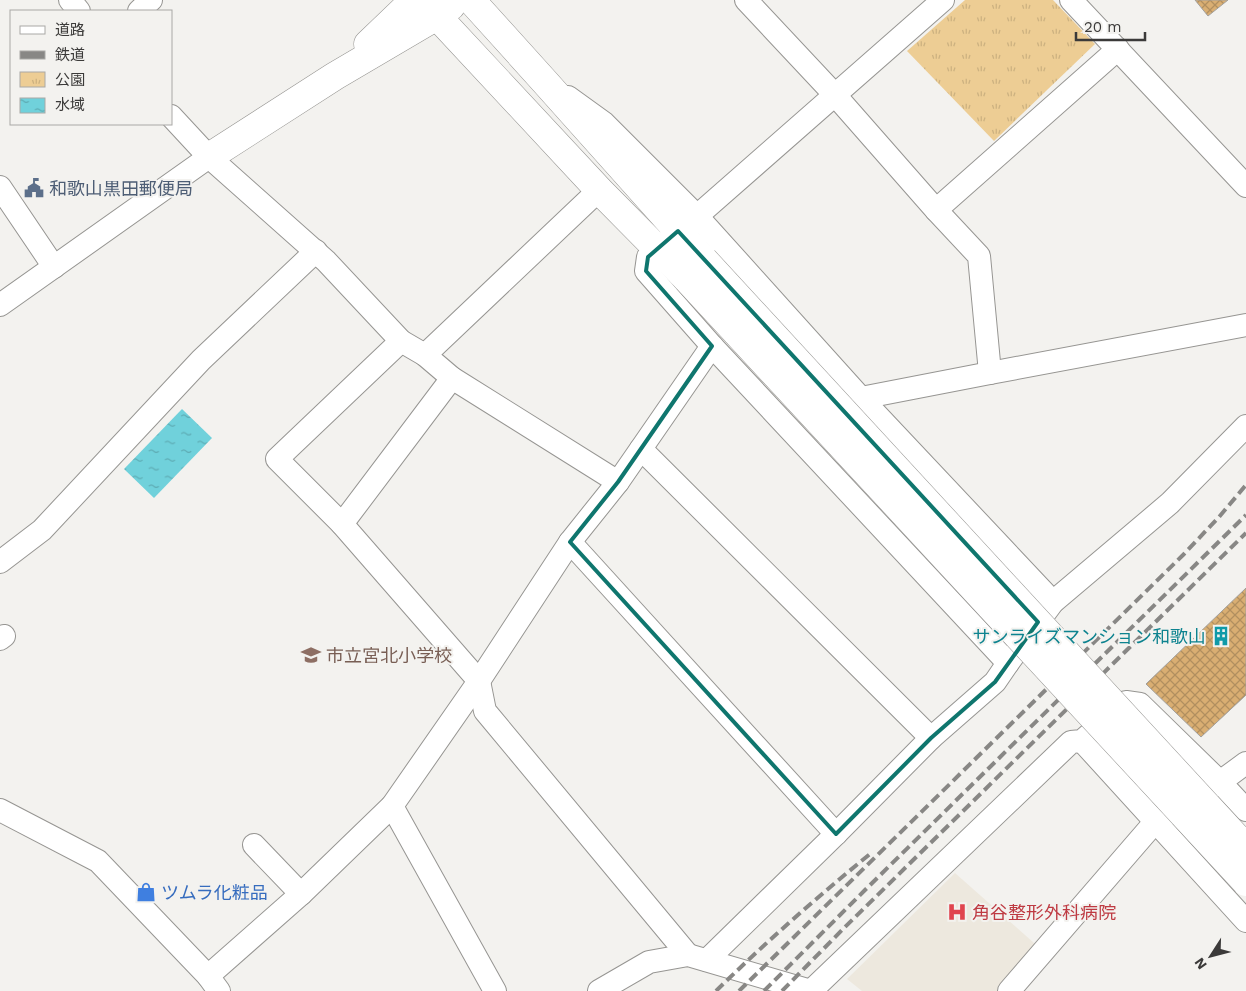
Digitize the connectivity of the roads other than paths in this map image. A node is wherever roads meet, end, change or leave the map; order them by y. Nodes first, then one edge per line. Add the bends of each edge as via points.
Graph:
1 (70, 0) edge
2 (151, 0) edge
3 (414, 0) edge
4 (459, 0) edge
5 (471, 0) edge
6 (746, 0) edge
7 (943, 0) edge
8 (1071, 0) edge
9 (431, 8) edge
10 (78, 10) edge
11 (140, 10) edge
12 (1118, 48) junction
13 (335, 76) junction
14 (835, 95) junction
15 (172, 117) edge
16 (208, 157) junction
17 (1246, 186) edge
18 (0, 187) edge
19 (599, 190) junction
20 (936, 210) junction
21 (688, 224) junction
22 (657, 249) junction
23 (316, 251) junction
24 (54, 267) junction
25 (696, 269) junction
26 (0, 305) edge
27 (1246, 325) edge
28 (401, 341) junction
29 (712, 346) junction
30 (425, 355) junction
31 (990, 373) junction
32 (452, 378) junction
33 (861, 398) junction
34 (1246, 426) edge
35 (641, 449) junction
36 (618, 482) junction
37 (342, 524) junction
38 (570, 542) junction
39 (0, 562) edge
40 (1053, 602) junction
41 (1008, 662) junction
42 (479, 681) junction
43 (931, 738) junction
44 (1082, 741) junction
45 (1246, 763) edge
46 (1220, 782) junction
47 (392, 806) junction
48 (0, 810) edge
49 (1246, 810) edge
50 (1155, 822) junction
51 (836, 834) junction
52 (254, 845) dead end
53 (1246, 848) edge
54 (1246, 882) edge
55 (301, 894) junction
56 (1246, 921) edge
57 (698, 958) junction
58 (214, 984) edge
59 (495, 991) edge
60 (599, 991) edge
61 (811, 991) edge
62 (1009, 991) edge

1 - 10 street
2 - 11 street
3 - 13 street
4 - 9 street
5 - 21 street via 545,82
6 - 14 street
7 - 14 street
8 - 12 street
9 - 13 street
9 - 19 street
12 - 17 street
12 - 20 street
13 - 16 street
14 - 20 street
14 - 21 street
15 - 16 street
16 - 23 street
16 - 24 street
18 - 24 street
19 - 22 street
19 - 30 street
20 - 31 street via 979,256
21 - 22 street
21 - 25 street
21 - 33 street
22 - 25 street
22 - 29 street via 648,257 646,271
23 - 28 street
23 - 39 street via 201,360 42,530
24 - 26 street
25 - 53 street, bridge
25 - 54 street, bridge
27 - 31 street
28 - 30 street
28 - 37 street via 277,459
29 - 35 street
29 - 41 street
30 - 32 street
31 - 33 street
32 - 36 street
32 - 37 street
33 - 40 street
34 - 40 street via 1170,503
35 - 36 street
35 - 43 street
36 - 38 street
37 - 42 street
38 - 42 street
38 - 51 street
40 - 41 street
41 - 43 street via 995,682
42 - 47 street
42 - 57 street via 485,711
43 - 51 street
44 - 46 street via 1126,702 1140,704
44 - 50 street
44 - 61 street via 1071,742
45 - 46 street
46 - 49 street
46 - 50 street
47 - 55 street
47 - 59 street
48 - 58 street via 98,861
50 - 56 street
50 - 62 street
51 - 57 street
52 - 55 street
55 - 58 street
57 - 60 street via 649,962
57 - 61 street

